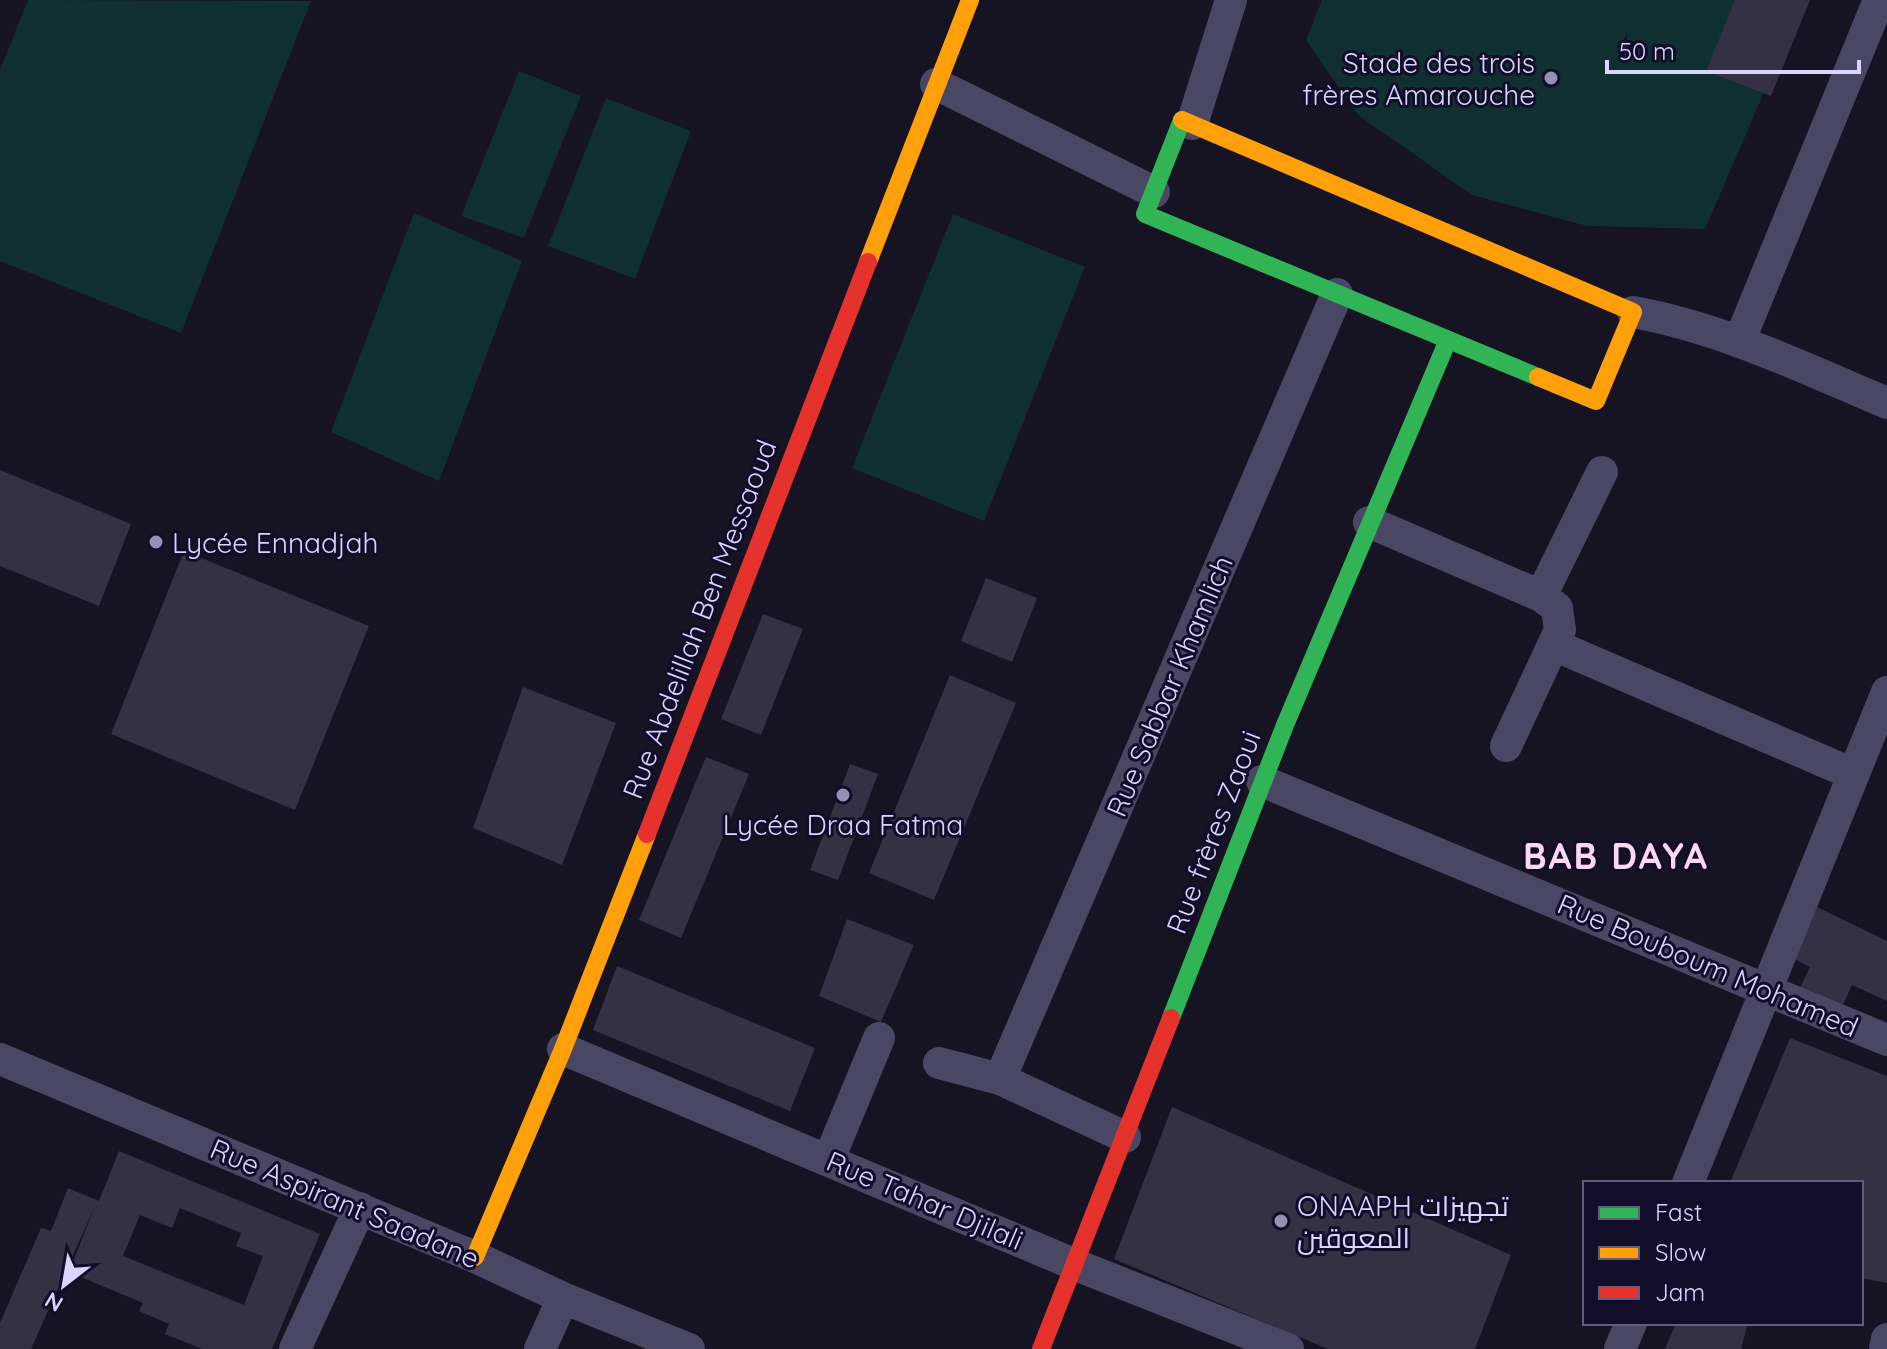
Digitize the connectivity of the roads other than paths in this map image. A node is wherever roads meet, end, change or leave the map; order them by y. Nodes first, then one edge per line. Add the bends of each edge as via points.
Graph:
1 (970, 0) edge
2 (1231, 0) edge
3 (1879, 0) edge
4 (936, 84) junction
5 (1192, 124) junction
6 (1154, 192) junction
7 (1337, 294) junction
8 (1633, 312) junction
9 (1448, 340) junction
10 (1739, 342) junction
11 (1887, 403) edge
12 (1602, 472) dead end
13 (1369, 522) junction
14 (1541, 596) junction
15 (1554, 645) junction
16 (1887, 692) edge
17 (1506, 746) dead end
18 (1853, 774) junction
19 (1262, 781) junction
20 (1768, 989) junction
21 (879, 1038) dead end
22 (1887, 1040) edge
23 (563, 1049) junction
24 (0, 1059) edge
25 (939, 1063) dead end
26 (1000, 1079) junction
27 (1125, 1137) junction
28 (829, 1159) junction
29 (1689, 1181) edge
30 (360, 1208) junction
31 (475, 1257) junction
32 (1076, 1265) junction
33 (563, 1298) junction
34 (1630, 1325) edge
35 (1887, 1339) edge
36 (295, 1349) edge
37 (540, 1349) edge
38 (689, 1349) edge
39 (1041, 1349) edge
40 (1288, 1349) edge
41 (1620, 1349) edge
42 (1885, 1349) edge

1 - 4 street, Rue Abdelillah Ben Messaoud
2 - 5 street
3 - 10 street
4 - 6 street
4 - 23 street, Rue Abdelillah Ben Messaoud
5 - 6 street via 1182,120
5 - 8 street
6 - 7 street via 1145,214
7 - 9 street
7 - 26 street, Rue Sabbar Khamlich
8 - 9 street via 1596,401
8 - 10 street
9 - 13 street, Rue frères Zaoui
10 - 11 street
12 - 14 street
13 - 14 street
13 - 19 street, Rue frères Zaoui
14 - 15 street via 1561,617
15 - 17 street
15 - 18 street
16 - 18 street
18 - 20 street
19 - 20 street, Rue Bouboum Mohamed
19 - 27 street, Rue frères Zaoui
20 - 22 street, Rue Bouboum Mohamed
20 - 29 street
21 - 28 street
23 - 28 street, Rue Tahar Djilali
23 - 31 street, Rue Abdelillah Ben Messaoud
24 - 30 street, Rue Aspirant Saadane
25 - 26 street
26 - 27 street
27 - 32 street, Rue frères Zaoui
28 - 32 street, Rue Tahar Djilali
30 - 31 street, Rue Aspirant Saadane
30 - 36 street
31 - 33 street, Rue Aspirant Saadane
32 - 39 street, Rue frères Zaoui
32 - 40 street, Rue Tahar Djilali
33 - 37 street
33 - 38 street, Rue Aspirant Saadane
34 - 41 street
35 - 42 street

